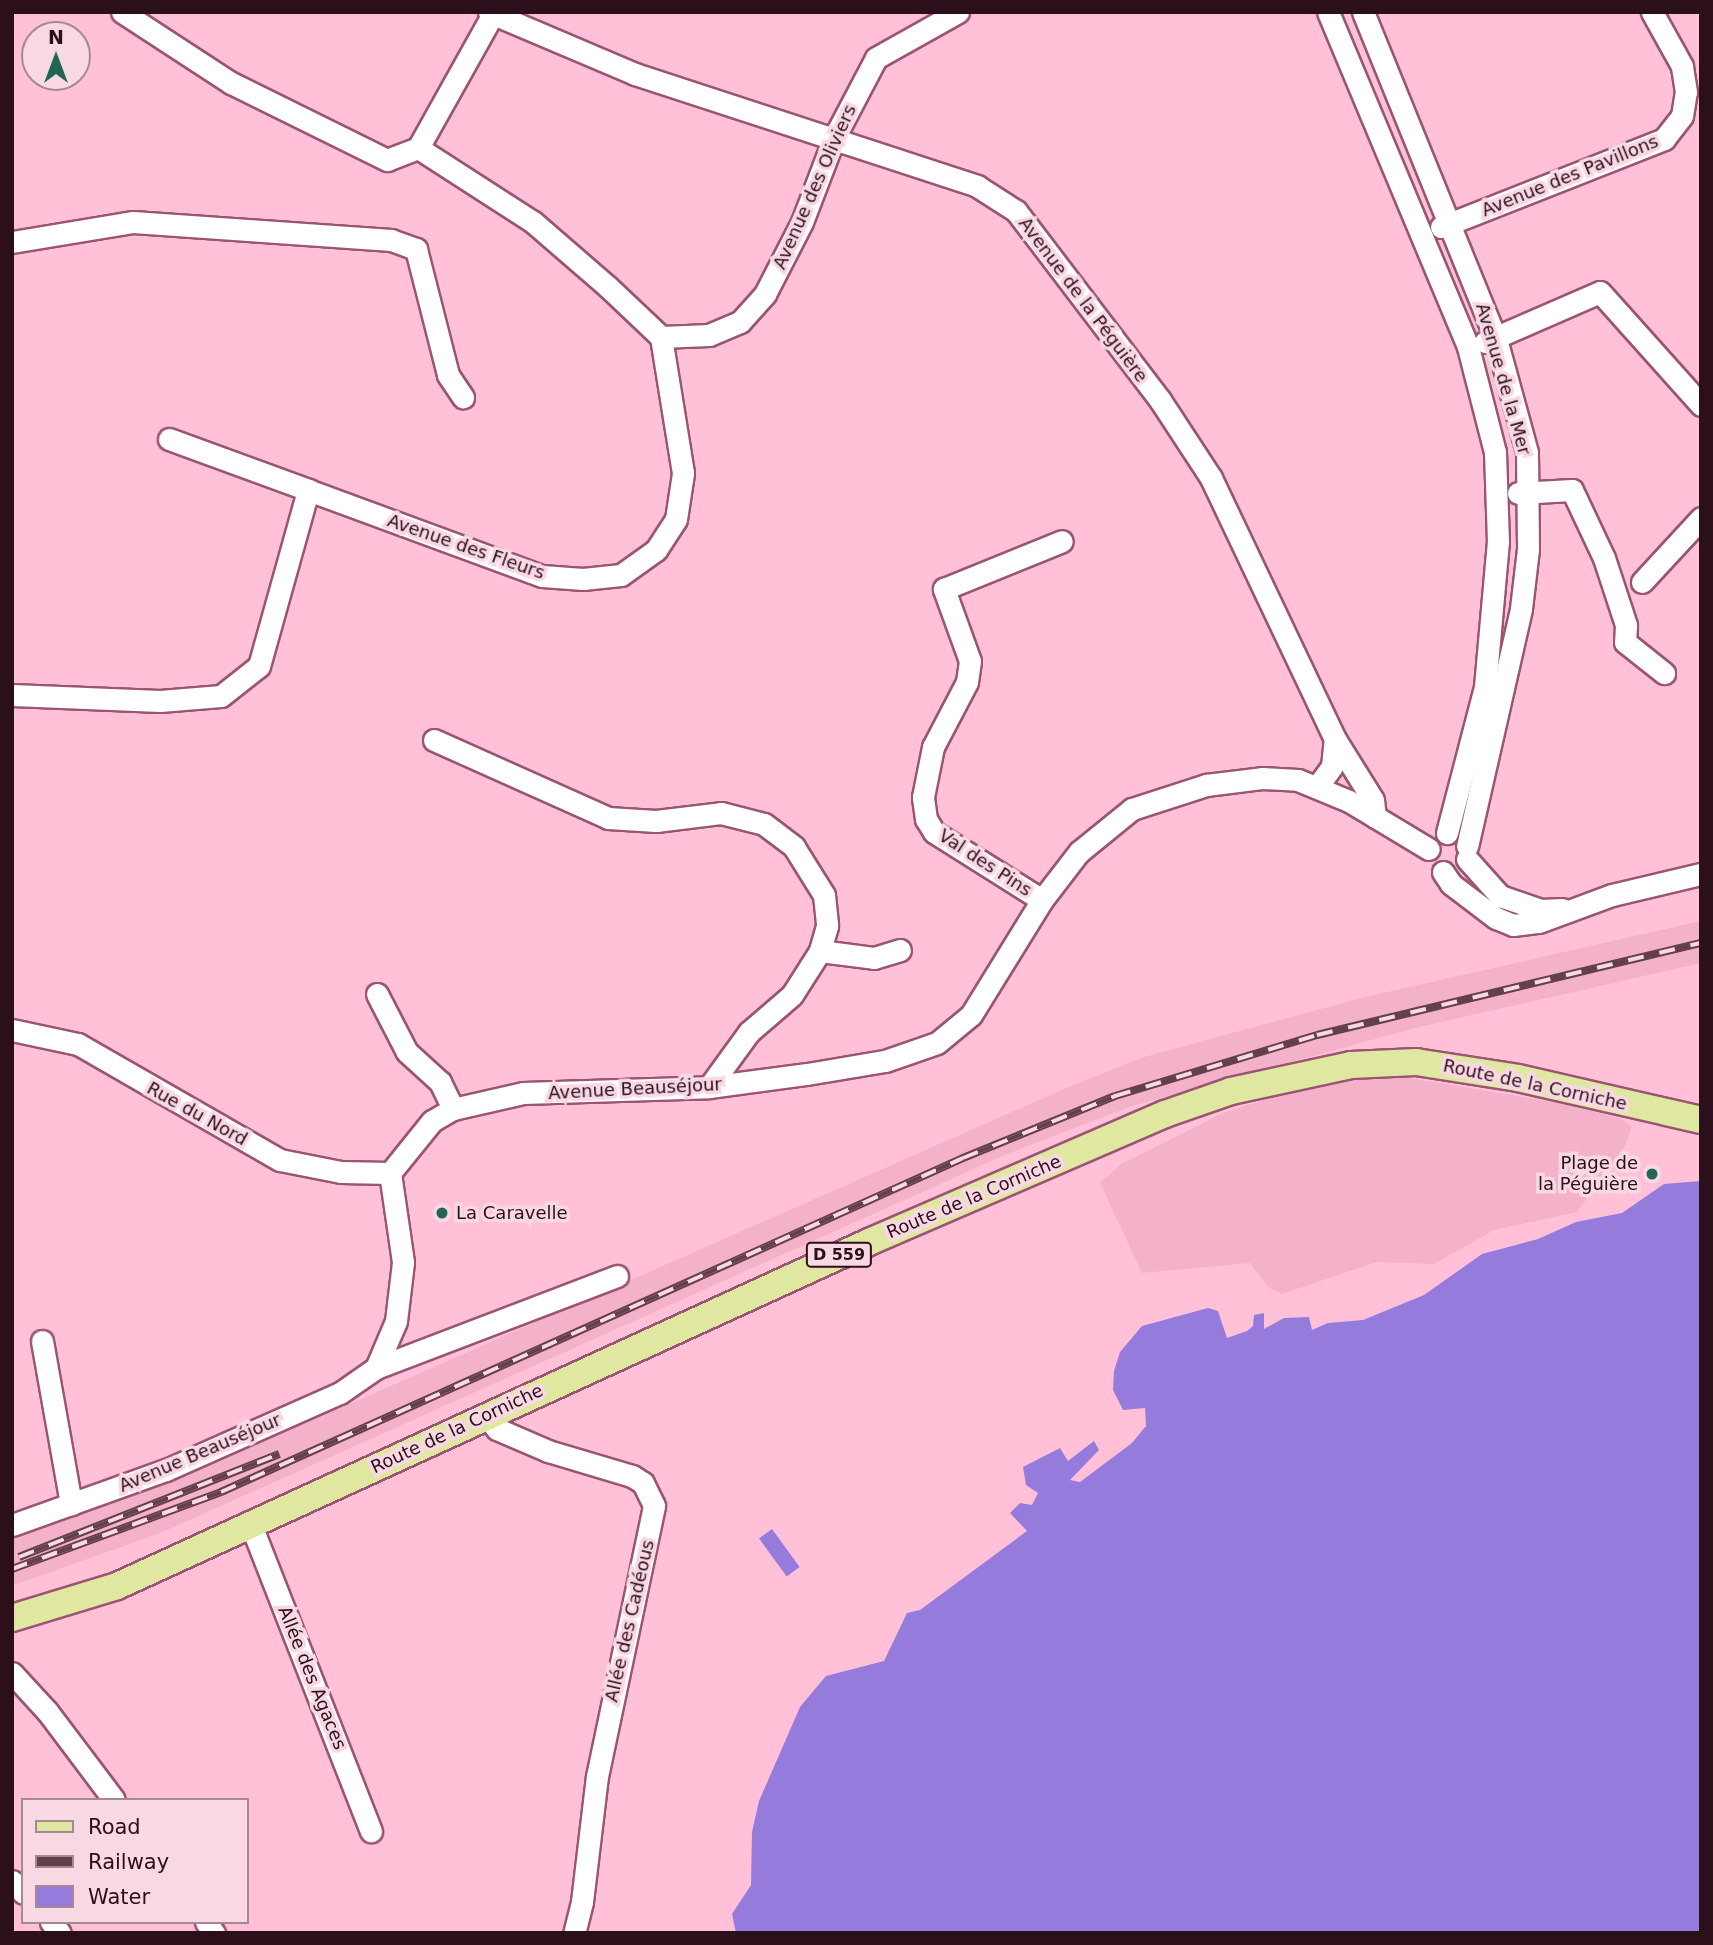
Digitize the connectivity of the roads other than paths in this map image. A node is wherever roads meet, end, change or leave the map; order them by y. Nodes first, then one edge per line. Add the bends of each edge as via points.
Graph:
1 (122, 12) edge
2 (958, 12) edge
3 (1328, 12) edge
4 (1363, 12) edge
5 (1652, 12) edge
6 (491, 13) edge
7 (834, 138) junction
8 (418, 148) junction
9 (1452, 223) junction
10 (1422, 233) junction
11 (12, 242) edge
12 (662, 337) junction
13 (1496, 339) junction
14 (1468, 348) junction
15 (463, 397) dead end
16 (1701, 405) edge
17 (169, 439) dead end
18 (308, 490) junction
19 (1530, 492) junction
20 (1498, 496) junction
21 (1701, 518) edge
22 (1062, 541) dead end
23 (1642, 582) dead end
24 (1664, 673) dead end
25 (12, 695) edge
26 (1335, 739) junction
27 (434, 740) dead end
28 (1317, 786) junction
29 (1375, 817) junction
30 (1447, 833) junction
31 (1429, 849) junction
32 (1467, 853) junction
33 (1443, 872) junction
34 (1701, 874) edge
35 (1042, 900) junction
36 (1571, 909) junction
37 (900, 950) dead end
38 (820, 951) junction
39 (377, 994) dead end
40 (12, 1030) edge
41 (709, 1087) junction
42 (453, 1109) junction
43 (1701, 1120) edge
44 (390, 1173) junction
45 (617, 1276) dead end
46 (42, 1341) dead end
47 (376, 1368) junction
48 (486, 1415) junction
49 (71, 1504) junction
50 (12, 1525) edge
51 (251, 1525) junction
52 (12, 1618) edge
53 (12, 1674) edge
54 (112, 1798) edge
55 (371, 1831) dead end
56 (574, 1933) edge

1 - 8 street via 232,83 387,160
2 - 7 street, Avenue des Oliviers via 876,58
3 - 10 street, Avenue de la Mer
4 - 9 street, Avenue de la Mer
5 - 9 street, Avenue des Pavillons via 1682,66 1686,92 1682,116 1664,139
6 - 7 street, Avenue de la Péguière via 635,74
6 - 8 street
7 - 12 street, Avenue des Oliviers via 802,222 765,294 740,322 709,335
7 - 26 street, Avenue de la Péguière via 977,186 1016,211 1160,400 1211,478
8 - 12 street via 533,222
9 - 10 street, Avenue des Pavillons
9 - 13 street, Avenue de la Mer
10 - 14 street, Avenue de la Mer
11 - 15 street via 133,222 391,240 416,249 448,375
12 - 18 street, Avenue des Fleurs via 683,473 676,519 656,550 621,575 583,579 542,576
13 - 14 street
13 - 16 street via 1600,292
13 - 19 street, Avenue de la Mer via 1527,453
14 - 20 street, Avenue de la Mer via 1492,430
17 - 18 street, Avenue des Fleurs
18 - 25 street via 259,666 221,696 160,701
19 - 20 street
19 - 24 street via 1572,491 1604,558 1626,625 1625,642
19 - 32 street, Avenue de la Mer via 1521,609
20 - 30 street, Avenue de la Mer via 1485,687
21 - 23 street
22 - 35 street, Val des Pins via 944,589 970,661 967,682 933,747 923,797 926,819 934,832
26 - 28 street via 1332,766
26 - 29 street, Avenue de la Péguière via 1373,800
27 - 38 street via 608,818 656,821 721,813 764,824 794,847 820,884 827,926
28 - 29 street, Avenue Beauséjour
28 - 35 street, Avenue Beauséjour via 1262,778 1206,785 1132,809 1079,852
29 - 31 street
30 - 31 street via 1435,838
30 - 32 street via 1459,836
31 - 33 street via 1433,866
32 - 33 street via 1455,872
32 - 36 street via 1500,896 1541,909
33 - 36 street via 1487,912 1513,925 1539,922
34 - 36 street
35 - 41 street, Avenue Beauséjour via 971,1015 937,1043 886,1061
37 - 38 street via 873,958
38 - 41 street via 792,995 748,1032
39 - 42 street via 407,1052 440,1082
40 - 44 street, Rue du Nord via 78,1044 280,1160 341,1172
41 - 42 street, Avenue Beauséjour via 523,1093
42 - 44 street, Avenue Beauséjour via 432,1121
43 - 48 main road, Route de la Corniche / D 559 via 1518,1078 1416,1062 1351,1065 1231,1091 1165,1114 869,1242
44 - 47 street via 403,1262 396,1321
45 - 47 street, Avenue Beauséjour
46 - 49 street
47 - 49 street, Avenue Beauséjour via 340,1394 166,1470
48 - 51 main road, Route de la Corniche / D 559
48 - 56 street, Allée des Cadéous via 497,1429 548,1451 632,1476 650,1493 654,1506 597,1776
49 - 50 street, Avenue Beauséjour
51 - 52 main road, Route de la Corniche / D 559 via 117,1586
51 - 55 street, Allée des Agaces
53 - 54 street via 47,1711

